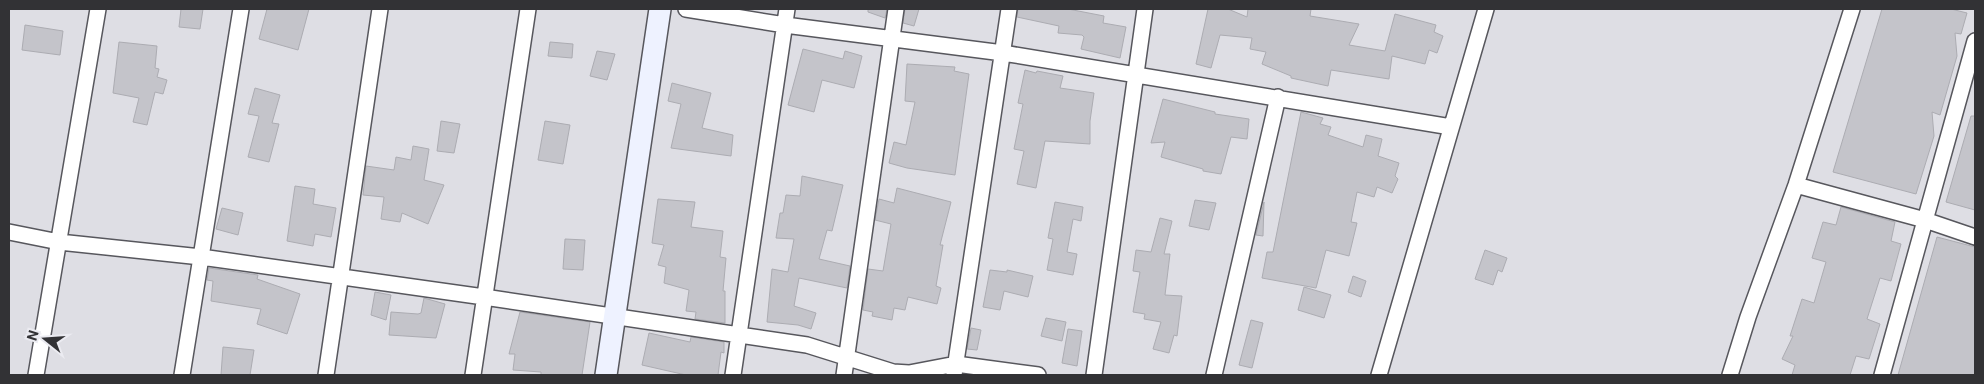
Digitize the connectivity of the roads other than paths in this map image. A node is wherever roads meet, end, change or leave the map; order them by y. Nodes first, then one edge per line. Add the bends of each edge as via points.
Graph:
1 (98, 9) edge
2 (241, 9) edge
3 (380, 9) edge
4 (528, 9) edge
5 (660, 9) edge
6 (686, 9) edge
7 (787, 9) edge
8 (896, 9) edge
9 (1009, 9) edge
10 (1146, 9) edge
11 (1486, 9) edge
12 (1852, 9) edge
13 (785, 25) junction
14 (892, 40) junction
15 (1975, 41) edge
16 (1003, 53) junction
17 (1136, 75) junction
18 (1278, 97) junction
19 (1451, 127) junction
20 (1796, 185) junction
21 (1925, 220) junction
22 (9, 232) edge
23 (1975, 236) edge
24 (59, 242) junction
25 (201, 257) junction
26 (340, 277) junction
27 (484, 297) junction
28 (616, 317) junction
29 (739, 335) junction
30 (846, 356) junction
31 (955, 370) edge
32 (36, 375) edge
33 (182, 375) edge
34 (326, 375) edge
35 (473, 375) edge
36 (606, 375) edge
37 (733, 375) edge
38 (844, 375) edge
39 (1038, 375) edge
40 (1094, 375) edge
41 (1214, 375) edge
42 (1378, 375) edge
43 (1730, 375) edge
44 (1882, 375) edge

1 - 24 street
2 - 25 street
3 - 26 street
4 - 27 street
5 - 28 street
6 - 13 street
7 - 13 street
8 - 14 street
9 - 16 street
10 - 17 street
11 - 19 street
12 - 20 street
13 - 14 street
13 - 29 street
14 - 16 street
14 - 30 street
15 - 21 street
16 - 17 street
16 - 31 street
17 - 18 street
17 - 40 street
18 - 19 street
18 - 41 street
19 - 42 street
20 - 21 street
20 - 43 street
21 - 23 street
21 - 44 street
22 - 24 street
24 - 25 street
24 - 32 street
25 - 26 street
25 - 33 street
26 - 27 street
26 - 34 street
27 - 28 street
27 - 35 street
28 - 29 street
28 - 36 street
29 - 30 street via 807,345
29 - 37 street
30 - 31 street via 893,372 909,373 945,365
30 - 38 street
31 - 39 street

